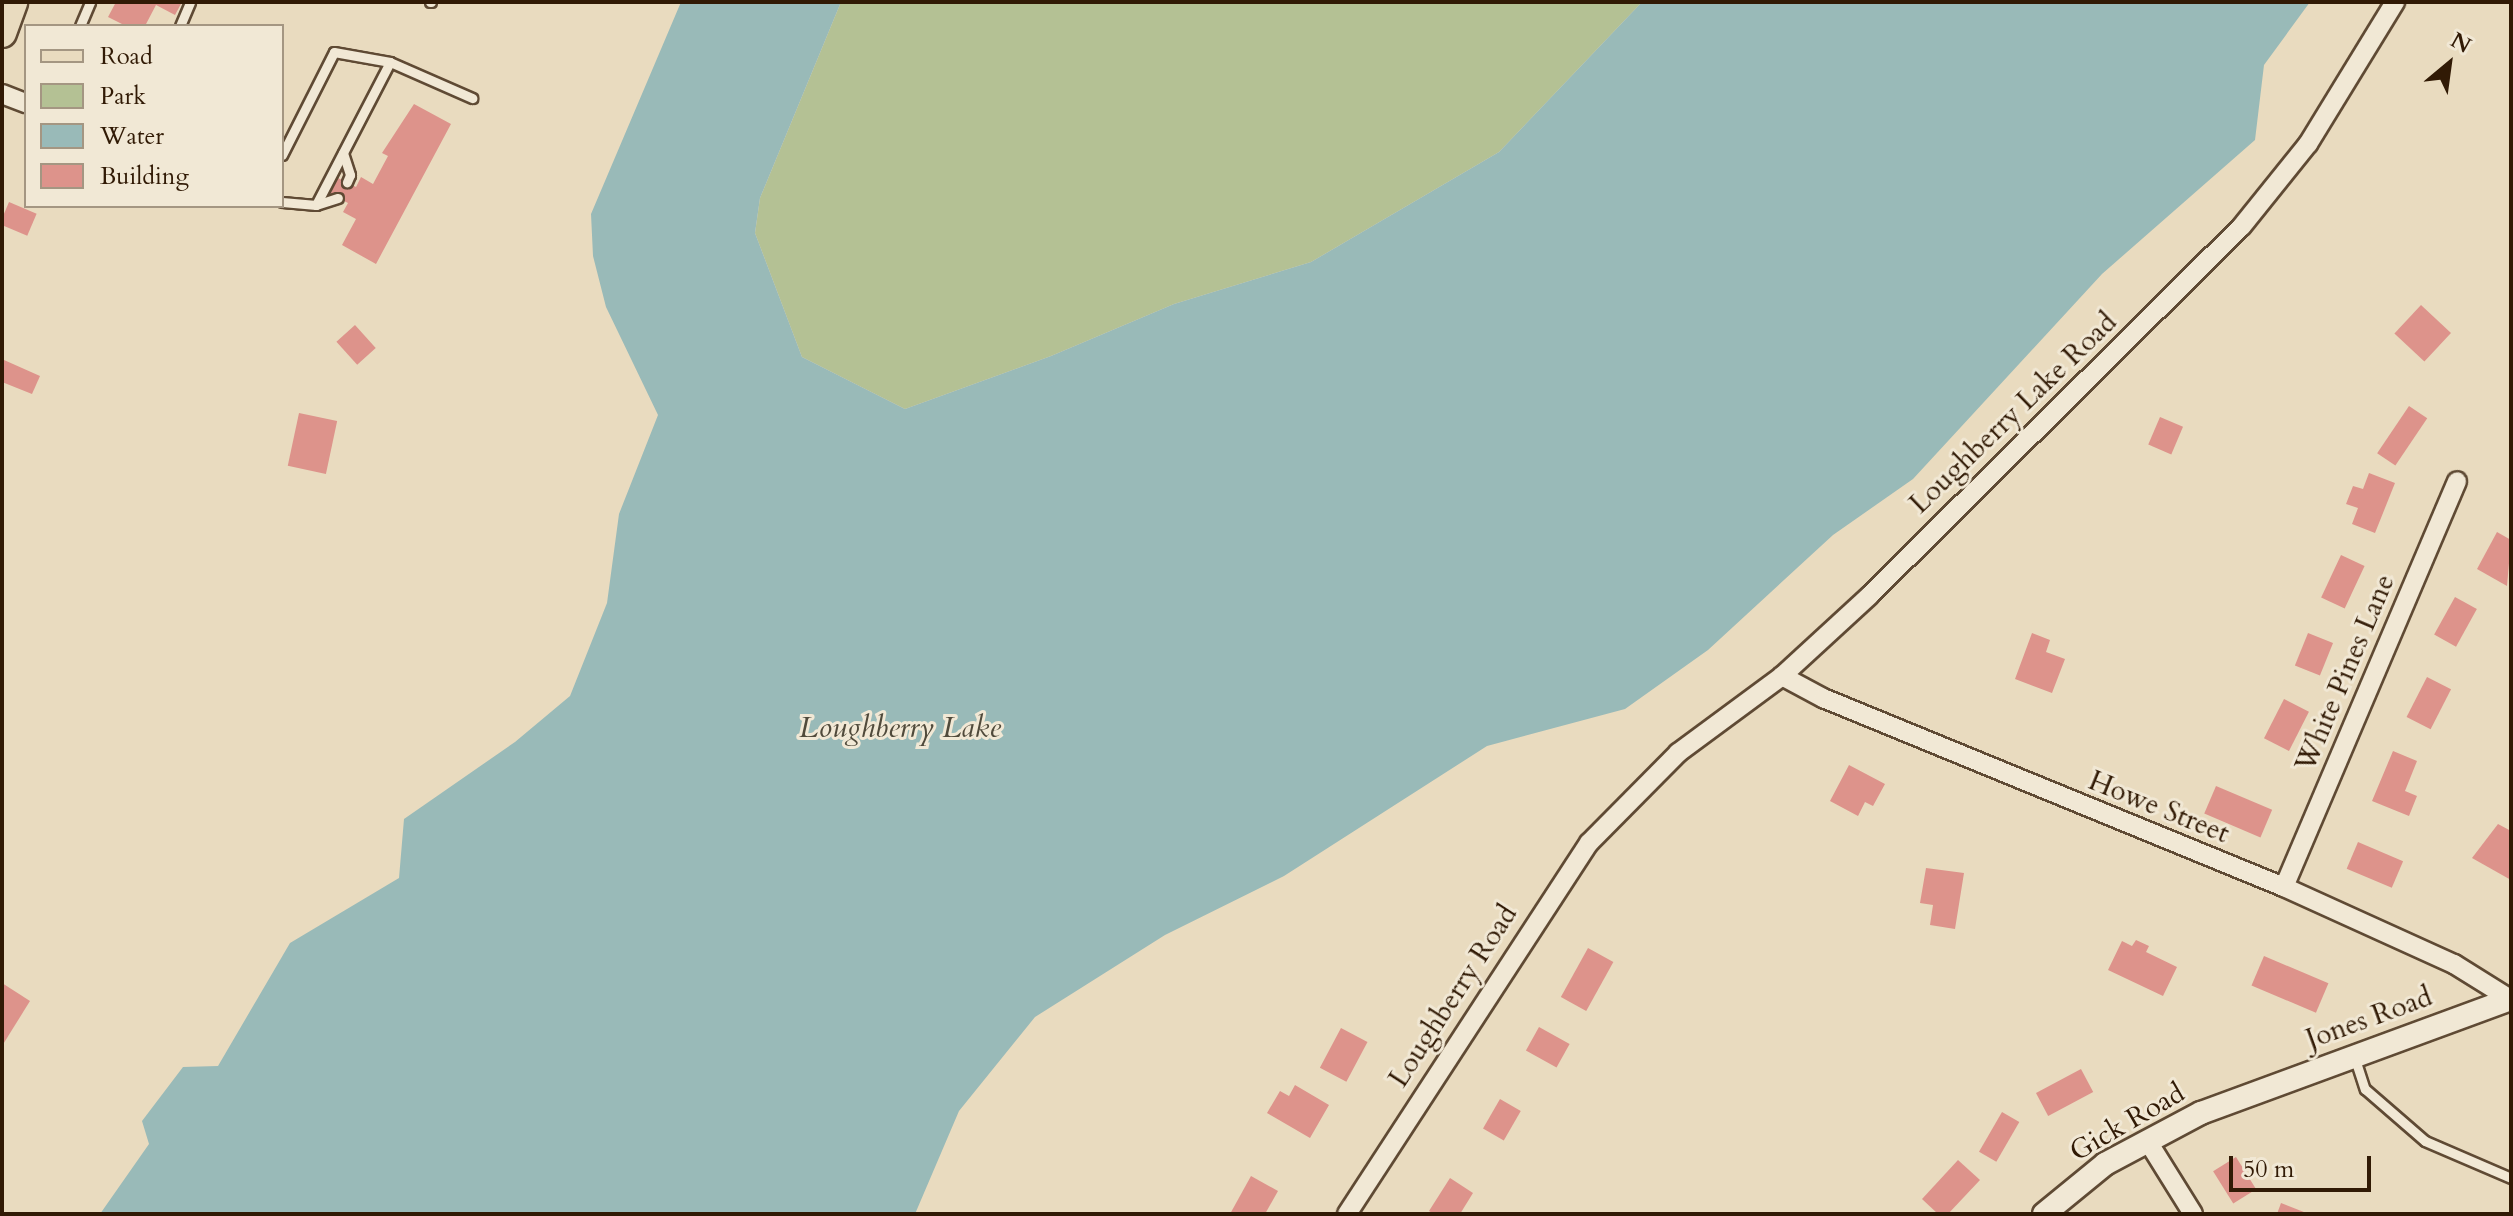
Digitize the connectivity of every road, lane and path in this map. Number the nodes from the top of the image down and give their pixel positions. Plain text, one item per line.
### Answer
1 (13, 2) edge
2 (90, 2) edge
3 (190, 2) edge
4 (2395, 2) edge
5 (81, 24) edge
6 (181, 24) edge
7 (2, 33) edge
8 (390, 62) junction
9 (2, 94) edge
10 (472, 98) dead end
11 (24, 102) edge
12 (284, 151) edge
13 (343, 153) junction
14 (347, 182) dead end
15 (338, 198) dead end
16 (284, 202) edge
17 (316, 205) junction
18 (2457, 481) dead end
19 (1782, 676) junction
20 (1615, 814) joint
21 (2284, 887) junction
22 (2511, 999) edge
23 (2354, 1056) junction
24 (2248, 1094) joint
25 (2147, 1140) junction
26 (2511, 1178) edge
27 (1347, 1214) edge
28 (2044, 1214) edge
29 (2193, 1214) edge

1 - 7 main road
2 - 5 lane
3 - 6 lane
4 - 19 street, Loughberry Lake Road
8 - 10 lane
8 - 12 lane
8 - 13 lane
9 - 11 street
13 - 14 lane
13 - 17 lane
15 - 17 lane
16 - 17 lane
18 - 21 street, White Pines Lane
19 - 20 street, Loughberry Lake Road
19 - 21 street, Howe Street
20 - 27 street, Loughberry Road
21 - 22 street, Howe Street
22 - 23 street, Jones Road
23 - 24 street, Jones Road
23 - 26 lane
24 - 25 street, Gick Road
25 - 28 street, Gick Road
25 - 29 street

